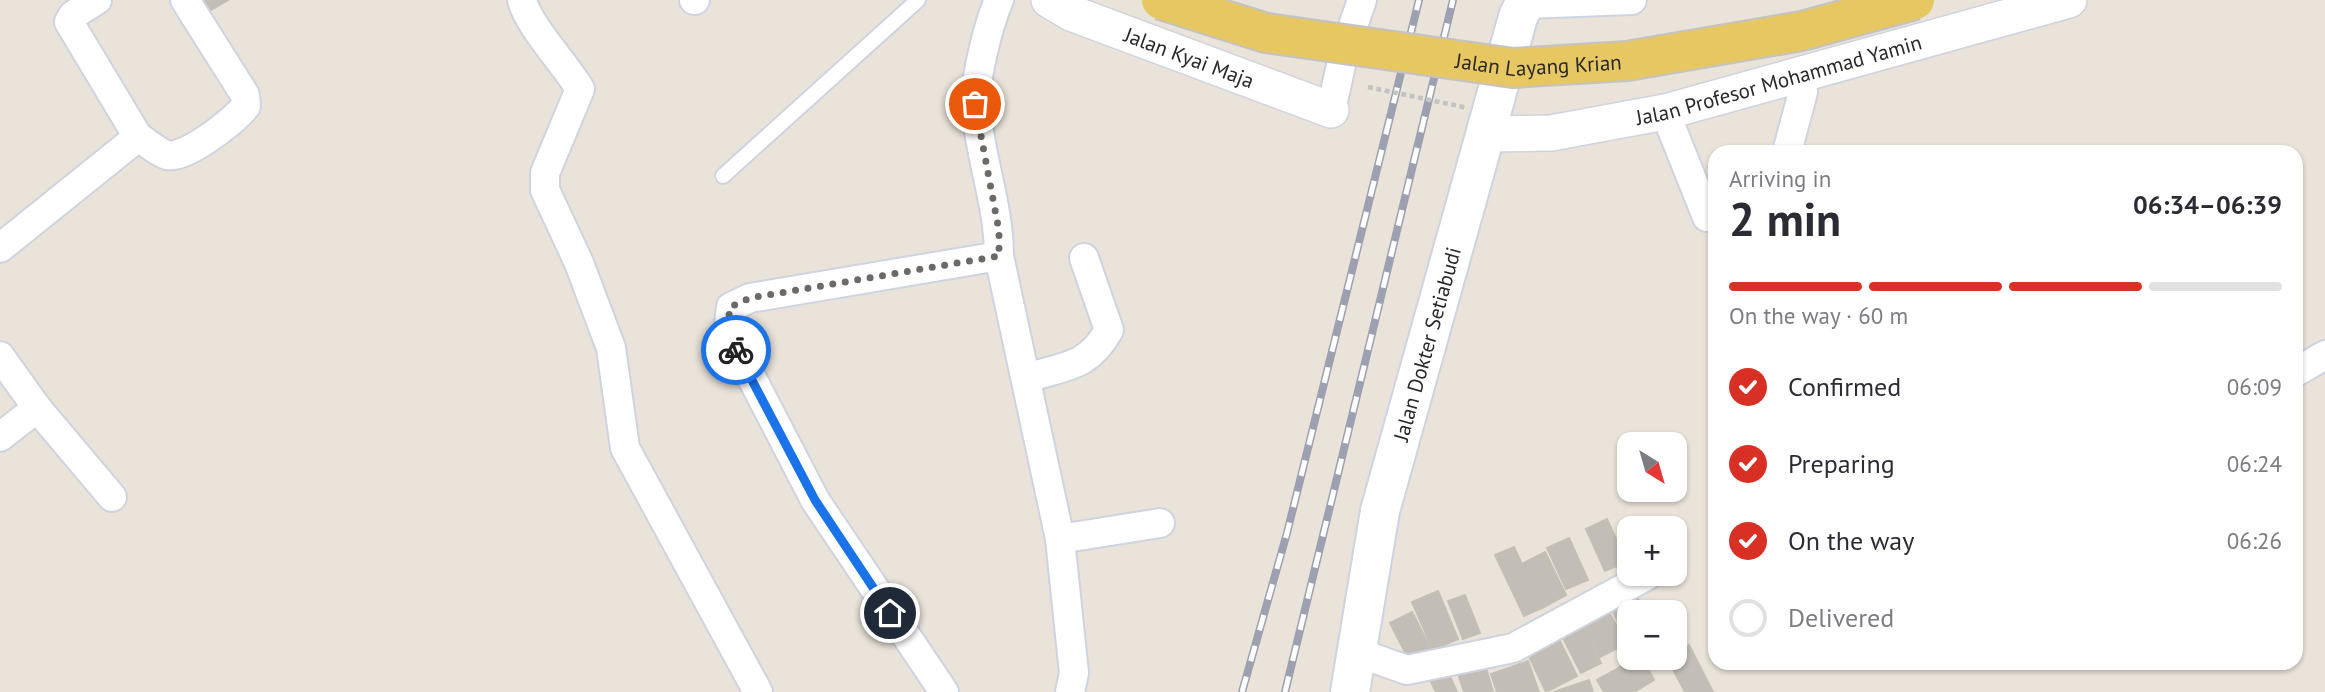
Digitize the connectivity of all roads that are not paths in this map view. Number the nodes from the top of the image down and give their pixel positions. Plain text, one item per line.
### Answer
1 (97, 0) edge
2 (185, 0) edge
3 (522, 0) edge
4 (918, 0) edge
5 (999, 0) edge
6 (1049, 0) edge
7 (1161, 0) edge
8 (1362, 0) edge
9 (1632, 0) edge
10 (1915, 0) edge
11 (2069, 0) edge
12 (1523, 7) edge
13 (1802, 77) junction
14 (1331, 110) joint
15 (1484, 112) junction
16 (1665, 112) junction
17 (138, 137) junction
18 (1789, 145) edge
19 (723, 176) dead end
20 (1707, 217) dead end
21 (0, 248) edge
22 (999, 256) junction
23 (1084, 258) dead end
24 (2325, 355) edge
25 (0, 356) edge
26 (2303, 368) edge
27 (1026, 378) junction
28 (37, 408) junction
29 (0, 437) edge
30 (112, 497) dead end
31 (1160, 523) dead end
32 (1060, 539) junction
33 (1628, 586) edge
34 (1356, 652) junction
35 (758, 692) edge
36 (944, 692) edge
37 (1070, 692) edge
38 (1350, 692) edge

1 - 17 street
2 - 17 street
3 - 35 street
4 - 19 lane
5 - 22 street
6 - 14 street, Jalan Kyai Maja
7 - 10 main road, Jalan Layang Krian, bridge
8 - 14 street
9 - 12 street
11 - 13 street, Jalan Profesor Mohammad Yamin
12 - 15 main road, Jalan Dokter Setiabudi
13 - 16 street, Jalan Profesor Mohammad Yamin
13 - 18 street
15 - 16 street, Jalan Profesor Mohammad Yamin
15 - 34 main road, Jalan Dokter Setiabudi
16 - 20 street
17 - 21 street
22 - 27 street
22 - 36 street
23 - 27 street
24 - 26 street
25 - 28 street
27 - 32 street
28 - 29 street
28 - 30 street
31 - 32 street
32 - 37 street
33 - 34 street
34 - 38 main road, Jalan Dokter Setiabudi

